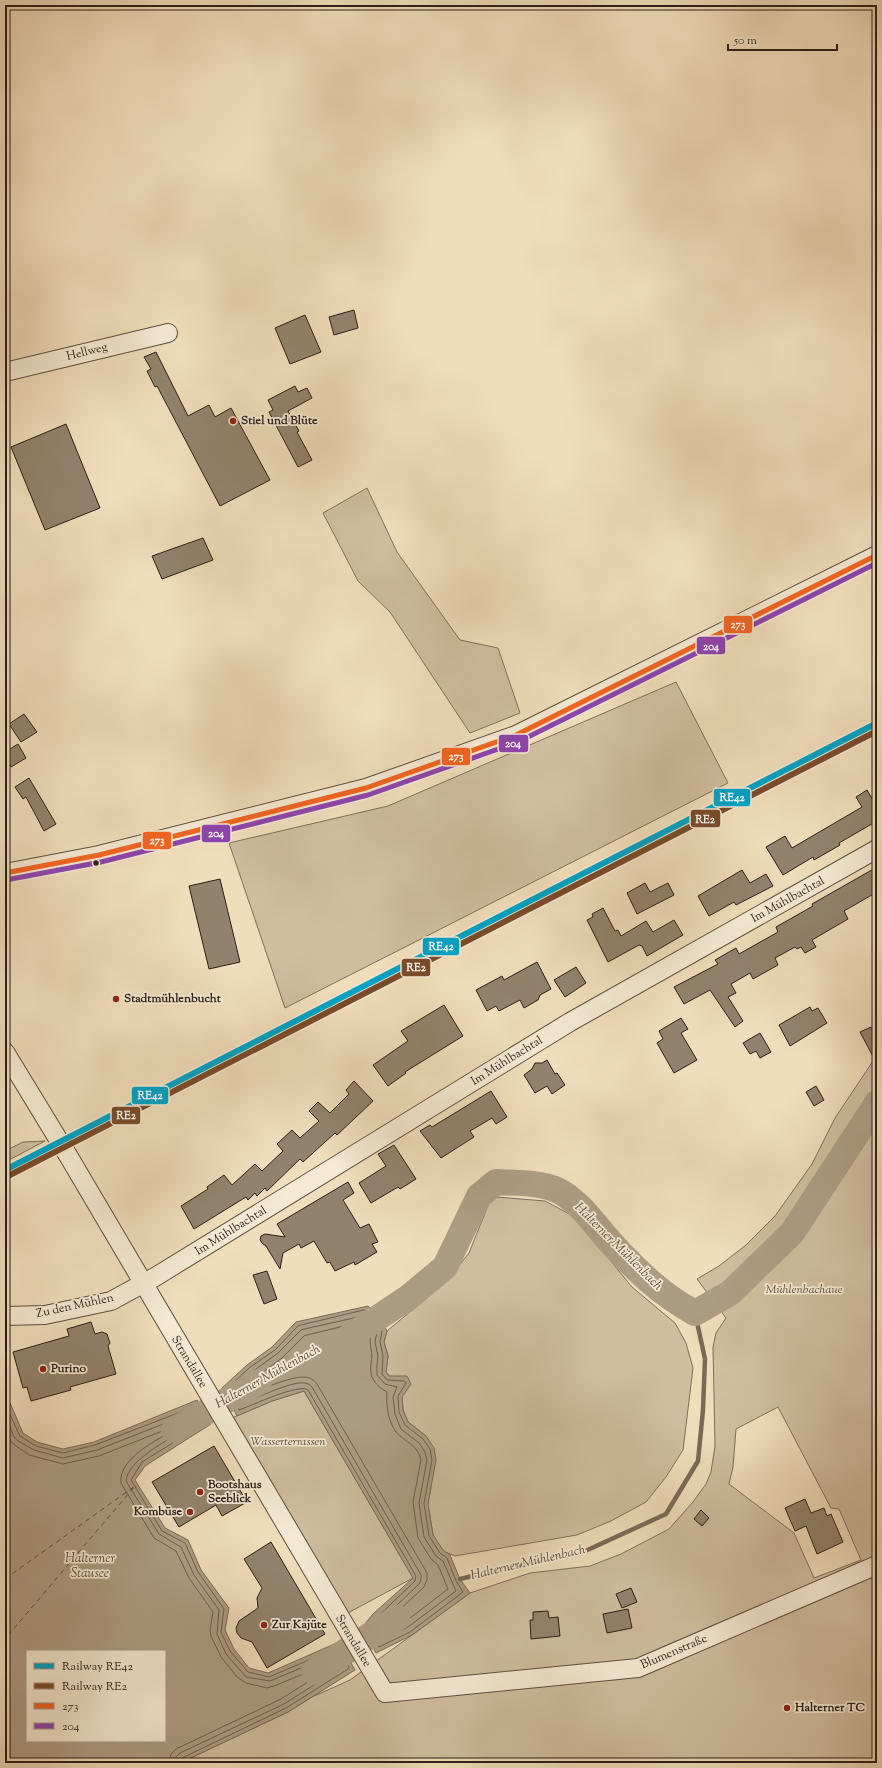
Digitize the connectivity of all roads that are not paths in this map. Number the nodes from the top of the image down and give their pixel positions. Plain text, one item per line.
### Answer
1 (168, 333) dead end
2 (5, 372) edge
3 (877, 555) edge
4 (877, 849) edge
5 (5, 873) edge
6 (5, 1052) edge
7 (143, 1284) junction
8 (5, 1316) edge
9 (877, 1565) edge
10 (385, 1693) joint

1 - 2 street, Hellweg
3 - 5 street
4 - 7 street, Im Mühlbachtal
6 - 7 street, Strandallee
7 - 8 street, Zu den Mühlen
7 - 10 street, Strandallee
9 - 10 street, Blumenstraße

